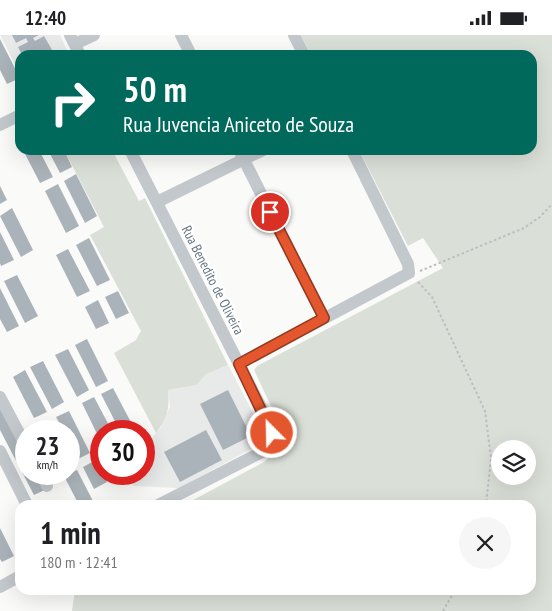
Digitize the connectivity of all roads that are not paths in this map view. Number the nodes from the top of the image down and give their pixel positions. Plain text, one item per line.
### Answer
1 (94, 35) edge
2 (181, 35) edge
3 (294, 35) edge
4 (75, 45) edge
5 (188, 50) edge
6 (302, 50) edge
7 (15, 118) edge
8 (0, 125) edge
9 (132, 155) edge
10 (241, 155) edge
11 (354, 155) edge
12 (156, 202) junction
13 (324, 318) junction
14 (239, 364) junction
15 (0, 397) edge
16 (15, 425) edge
17 (0, 451) edge
18 (24, 500) edge
19 (168, 500) edge
20 (15, 579) edge
21 (0, 587) edge

1 - 4 street
2 - 5 street
3 - 6 street
7 - 8 street
9 - 12 street, Rua Benedito de Oliveira
10 - 12 street
10 - 13 street
11 - 13 street
12 - 14 street, Rua Benedito de Oliveira
13 - 14 street
14 - 19 street, Rua Benedito de Oliveira
15 - 16 street
17 - 18 street
20 - 21 street

